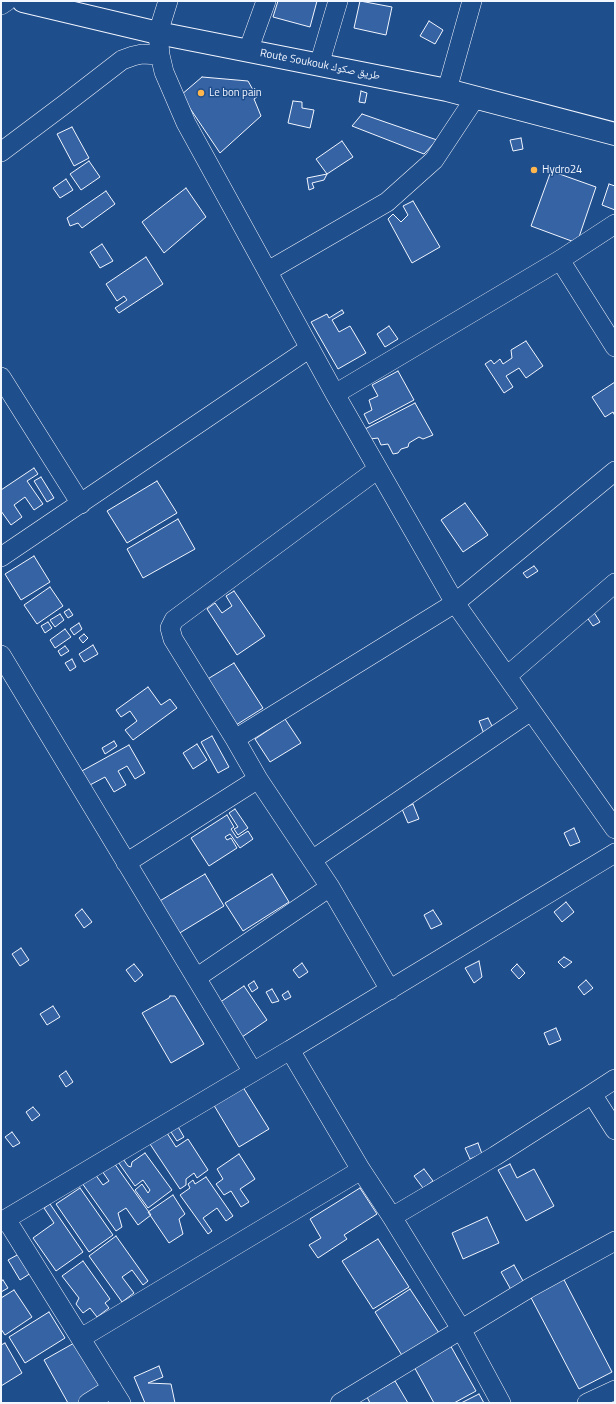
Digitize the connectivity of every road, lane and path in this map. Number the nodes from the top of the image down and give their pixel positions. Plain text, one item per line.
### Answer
1 (8, 1) edge
2 (23, 1) edge
3 (168, 1) edge
4 (266, 1) edge
5 (338, 1) edge
6 (472, 1) edge
7 (51, 4) edge
8 (1, 5) edge
9 (158, 33) junction
10 (248, 51) junction
11 (160, 55) junction
12 (319, 65) junction
13 (447, 90) junction
14 (475, 98) junction
15 (615, 134) edge
16 (1, 152) edge
17 (615, 224) edge
18 (560, 260) junction
19 (268, 272) junction
20 (615, 347) edge
21 (310, 348) junction
22 (1, 377) edge
23 (335, 394) junction
24 (378, 469) junction
25 (615, 471) edge
26 (80, 504) junction
27 (1, 557) edge
28 (615, 583) edge
29 (455, 603) junction
30 (1, 655) edge
31 (507, 676) junction
32 (531, 711) junction
33 (235, 739) junction
34 (258, 779) junction
35 (615, 829) edge
36 (615, 853) edge
37 (312, 860) junction
38 (126, 863) junction
39 (330, 887) junction
40 (196, 978) junction
41 (390, 990) junction
42 (290, 1050) junction
43 (253, 1072) junction
44 (615, 1079) edge
45 (592, 1094) junction
46 (615, 1130) edge
47 (361, 1170) junction
48 (392, 1217) junction
49 (3, 1220) edge
50 (615, 1241) edge
51 (461, 1329) junction
52 (81, 1338) junction
53 (615, 1390) edge
54 (116, 1395) edge
55 (88, 1403) edge
56 (340, 1403) edge
57 (501, 1403) edge
58 (587, 1403) edge

1 - 8 street
2 - 7 street, Route Soukouk طريق صكوك
3 - 9 street
4 - 10 street
5 - 12 street
6 - 13 street
7 - 9 street, Route Soukouk طريق صكوك
9 - 10 street, Route Soukouk طريق صكوك
9 - 11 street
10 - 12 street, Route Soukouk طريق صكوك
11 - 16 street
11 - 19 street
12 - 13 street, Route Soukouk طريق صكوك
13 - 14 street, Route Soukouk طريق صكوك
14 - 15 street, Route Soukouk طريق صكوك
14 - 19 street
17 - 18 street
18 - 20 street
18 - 23 street
19 - 21 street
21 - 23 street
21 - 26 street
22 - 26 street
23 - 24 street
24 - 29 street
24 - 33 street
25 - 29 street
26 - 27 street
28 - 31 street
29 - 31 street
29 - 33 street
30 - 38 street
31 - 32 street
32 - 35 street
32 - 37 street
33 - 34 street
34 - 37 street
34 - 38 street
36 - 41 street
37 - 39 street
38 - 40 street
39 - 40 street
39 - 41 street
40 - 43 street
41 - 42 street
42 - 43 street
42 - 47 street
43 - 49 street
44 - 45 street
45 - 46 street
45 - 48 street
47 - 48 street
47 - 52 street
48 - 51 street
49 - 52 street
50 - 51 street
51 - 56 street
51 - 57 street
52 - 54 street
53 - 58 street
54 - 55 street

